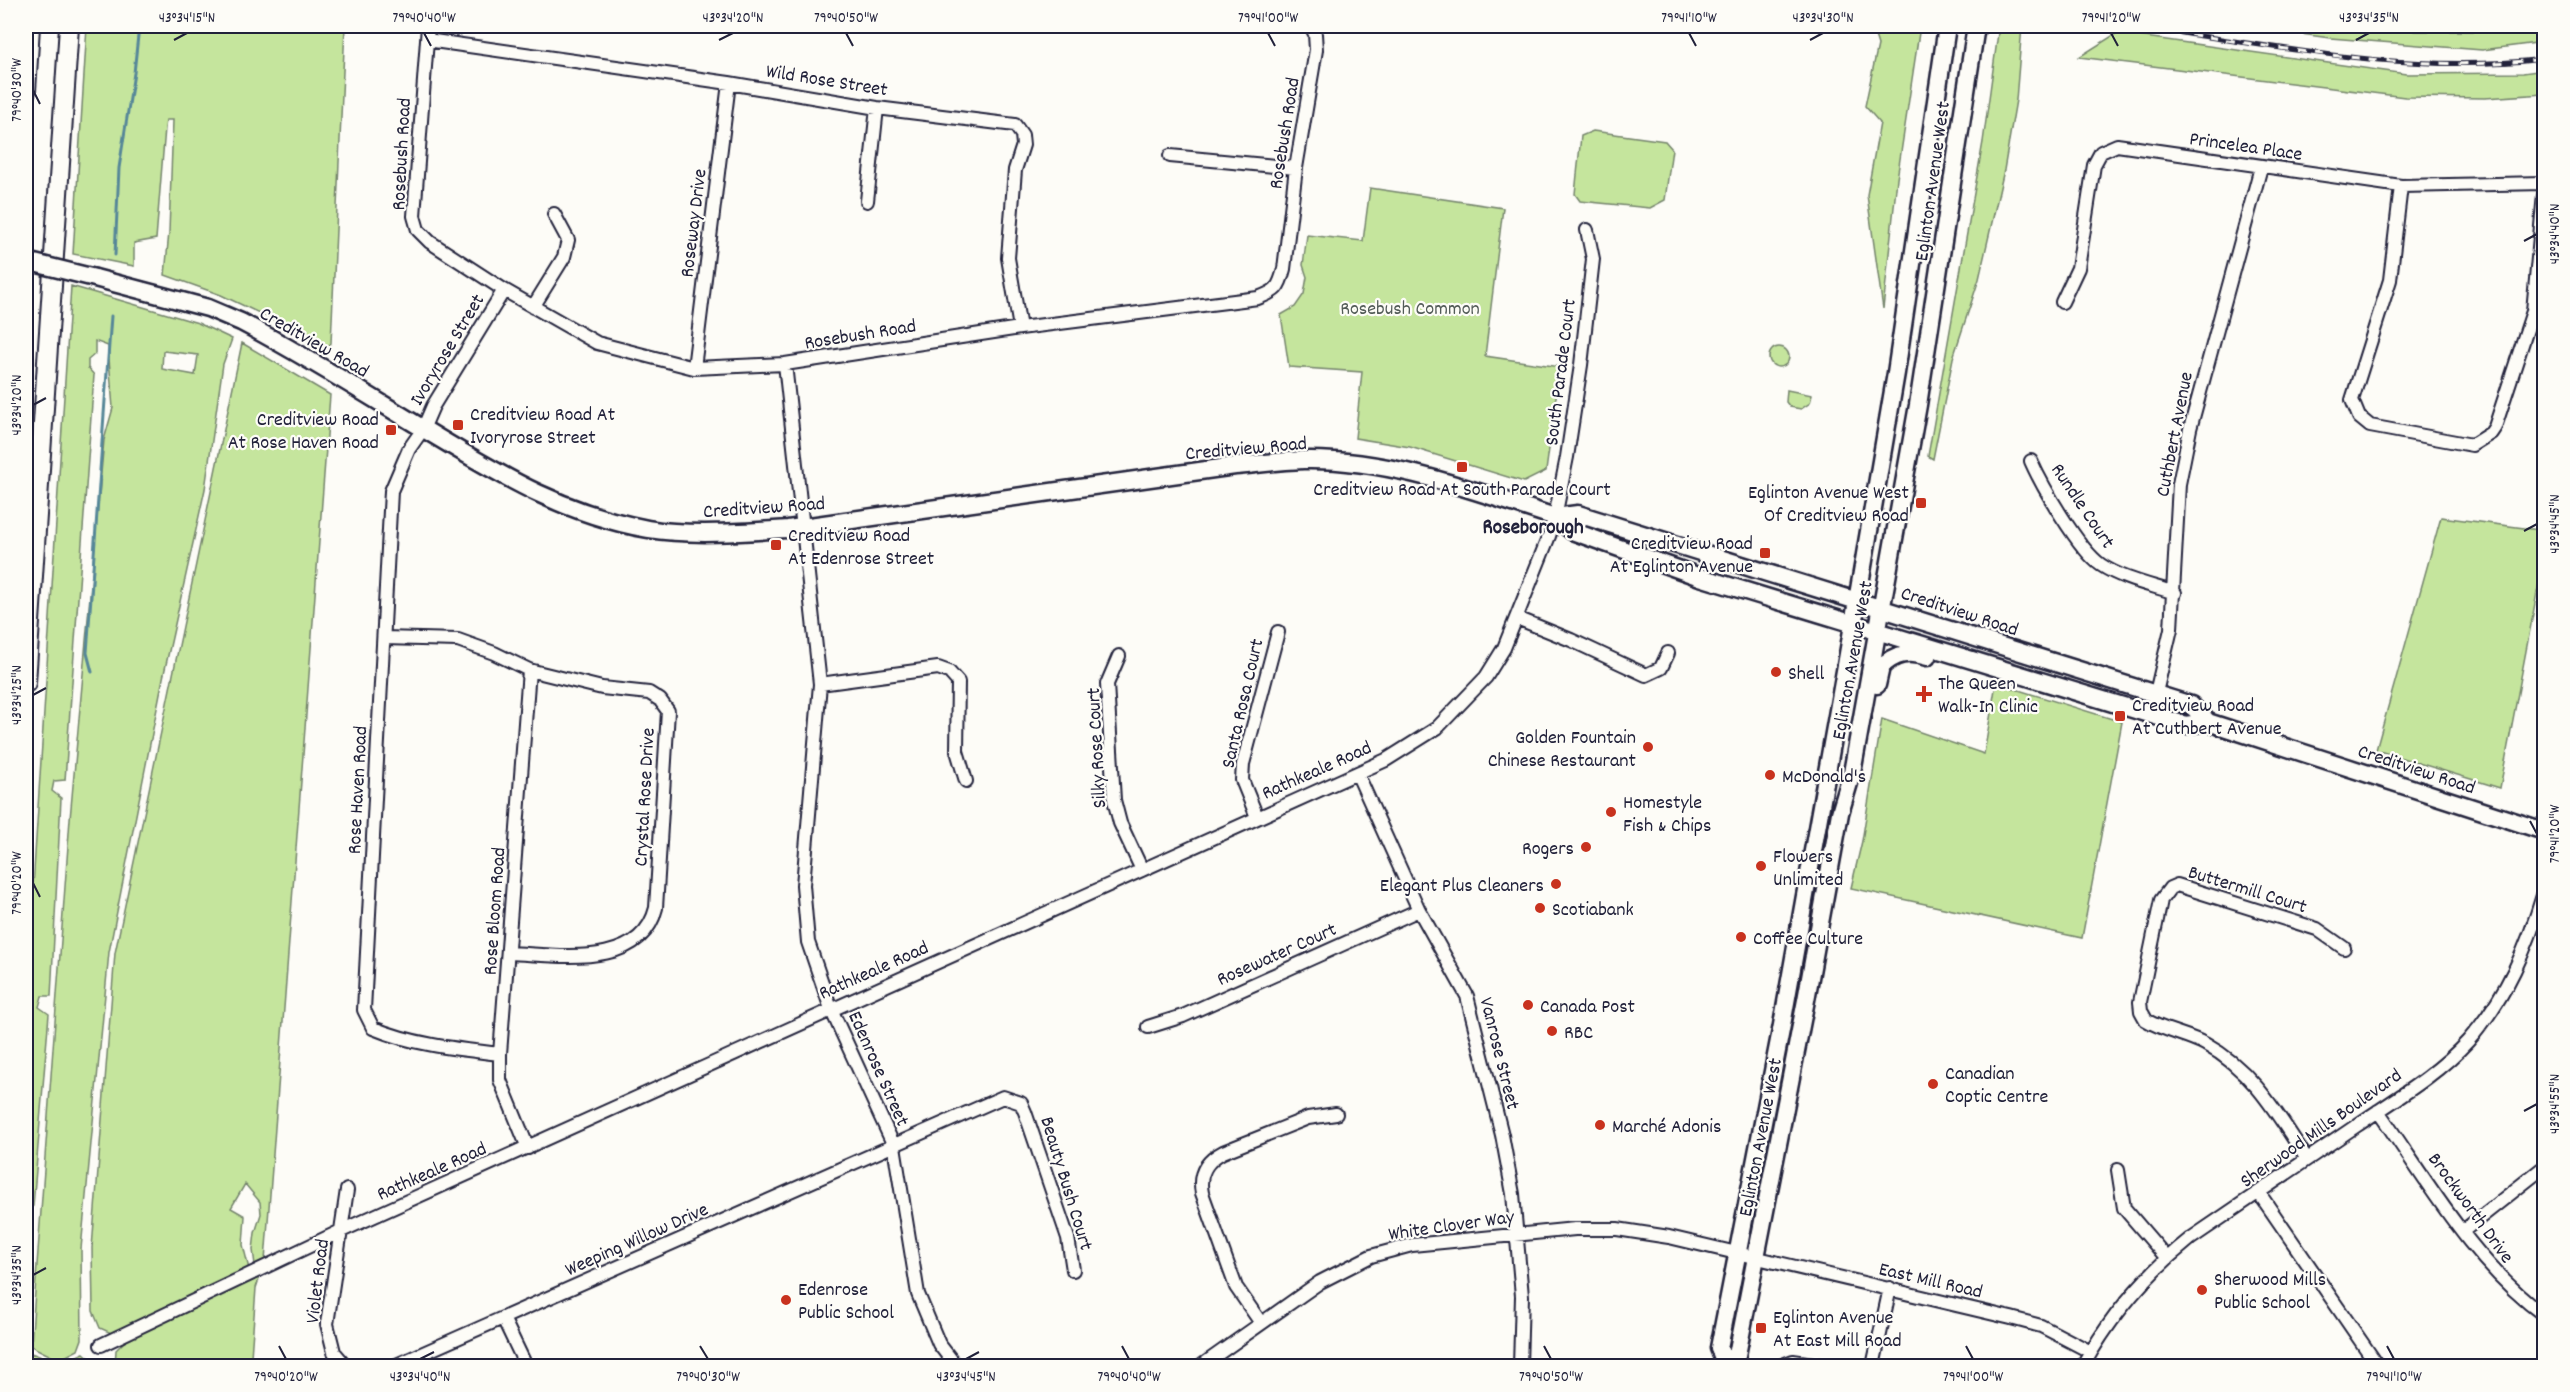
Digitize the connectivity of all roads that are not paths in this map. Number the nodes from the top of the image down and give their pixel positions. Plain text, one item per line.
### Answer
1 (30, 26) edge
2 (69, 26) edge
3 (428, 26) edge
4 (1311, 26) edge
5 (1947, 26) edge
6 (1976, 26) edge
7 (427, 40) junction
8 (729, 83) junction
9 (26, 91) edge
10 (877, 108) junction
11 (1170, 156) dead end
12 (2261, 167) junction
13 (1296, 168) junction
14 (2544, 183) edge
15 (2402, 186) junction
16 (2544, 195) edge
17 (867, 201) dead end
18 (554, 214) dead end
19 (1587, 230) dead end
20 (26, 261) edge
21 (504, 290) junction
22 (2062, 302) dead end
23 (533, 307) junction
24 (1020, 328) junction
25 (785, 364) junction
26 (693, 368) junction
27 (423, 429) junction
28 (2031, 461) dead end
29 (1556, 517) junction
30 (803, 527) junction
31 (2175, 593) junction
32 (1857, 600) junction
33 (1882, 608) junction
34 (1517, 618) junction
35 (1853, 624) junction
36 (1278, 632) dead end
37 (1878, 632) junction
38 (384, 638) junction
39 (1668, 653) dead end
40 (1119, 656) dead end
41 (1986, 666) junction
42 (529, 670) junction
43 (26, 683) edge
44 (820, 684) junction
45 (2156, 696) junction
46 (2151, 714) junction
47 (1861, 722) junction
48 (2208, 722) junction
49 (1357, 773) junction
50 (966, 781) dead end
51 (1257, 817) junction
52 (2544, 831) edge
53 (1142, 870) junction
54 (2544, 892) edge
55 (1419, 910) junction
56 (2344, 948) dead end
57 (510, 953) junction
58 (831, 1009) junction
59 (1148, 1027) dead end
60 (500, 1054) junction
61 (2378, 1111) junction
62 (1336, 1113) dead end
63 (894, 1146) junction
64 (528, 1148) junction
65 (2307, 1160) junction
66 (2544, 1167) edge
67 (2118, 1170) dead end
68 (347, 1190) dead end
69 (2259, 1194) junction
70 (341, 1231) junction
71 (2463, 1231) junction
72 (1518, 1234) junction
73 (1738, 1253) junction
74 (2166, 1257) junction
75 (1756, 1258) junction
76 (1073, 1270) dead end
77 (1890, 1288) junction
78 (2544, 1315) edge
79 (503, 1318) junction
80 (1261, 1323) junction
81 (101, 1345) dead end
82 (2091, 1352) junction
83 (1724, 1364) edge
84 (346, 1366) edge
85 (394, 1366) edge
86 (526, 1366) edge
87 (956, 1366) edge
88 (1201, 1366) edge
89 (1520, 1366) edge
90 (1780, 1366) edge
91 (1827, 1366) edge
92 (1873, 1366) edge
93 (2083, 1366) edge
94 (2378, 1366) edge

1 - 9 highway
2 - 43 highway
3 - 7 street, Rosebush Road
4 - 13 street, Rosebush Road
5 - 32 main road, Eglinton Avenue West
6 - 33 main road, Eglinton Avenue West
7 - 8 street, Wild Rose Street
7 - 21 street, Rosebush Road
8 - 10 street, Wild Rose Street
8 - 26 street, Roseway Drive
10 - 17 street
10 - 24 street, Wild Rose Street
11 - 13 street
12 - 15 street, Princelea Place
12 - 22 street, Princelea Place
12 - 31 street, Cuthbert Avenue
13 - 24 street, Rosebush Road
14 - 15 street, Princelea Place
15 - 16 street
18 - 23 street
19 - 29 street, South Parade Court
20 - 27 main road, Creditview Road, bridge
21 - 23 street, Rosebush Road
21 - 27 street, Ivoryrose Street
23 - 26 street, Rosebush Road
24 - 25 street, Rosebush Road
25 - 26 street, Rosebush Road
25 - 30 street, Edenrose Street
27 - 30 main road, Creditview Road
27 - 38 street, Rose Haven Road
28 - 31 street, Rundle Court
29 - 30 main road, Creditview Road
29 - 32 main road, Creditview Road
29 - 34 street, Rathkeale Road
29 - 35 main road, Creditview Road
30 - 44 street, Edenrose Street
31 - 45 street, Cuthbert Avenue
32 - 33 main road, Creditview Road
32 - 35 main road, Eglinton Avenue West
33 - 37 main road, Eglinton Avenue West
33 - 45 main road, Creditview Road
34 - 39 street
34 - 49 street, Rathkeale Road
35 - 37 main road, Creditview Road
35 - 73 main road, Eglinton Avenue West
36 - 51 street, Santa Rosa Court
37 - 41 main road, Creditview Road
37 - 47 main road, Eglinton Avenue West
38 - 42 street, Crystal Rose Drive
38 - 60 street, Rose Haven Road
40 - 53 street, Silky Rose Court
41 - 46 main road, Creditview Road
41 - 47 main road
42 - 57 street, Rose Bloom Road
42 - 57 street, Crystal Rose Drive
44 - 50 street
44 - 58 street, Edenrose Street
45 - 46 street, Cuthbert Avenue
45 - 48 main road, Creditview Road
46 - 48 main road, Creditview Road
47 - 75 main road, Eglinton Avenue West
48 - 52 main road, Creditview Road
49 - 51 street, Rathkeale Road
49 - 55 street, Vanrose Street
51 - 53 street, Rathkeale Road
53 - 58 street, Rathkeale Road
54 - 61 street, Sherwood Mills Boulevard
55 - 59 street, Rosewater Court
55 - 72 street, Vanrose Street
56 - 65 street, Buttermill Court
57 - 60 street, Rose Bloom Road
58 - 63 street, Edenrose Street
58 - 64 street, Rathkeale Road
60 - 64 street, Rose Bloom Road
61 - 65 street, Sherwood Mills Boulevard
61 - 71 street, Brockworth Drive
62 - 80 street
63 - 76 street, Beauty Bush Court
63 - 79 street, Weeping Willow Drive
63 - 87 street, Edenrose Street
64 - 70 street, Rathkeale Road
65 - 69 street, Sherwood Mills Boulevard
66 - 71 street
67 - 74 street
68 - 70 street, Violet Road
69 - 74 street, Sherwood Mills Boulevard
69 - 94 street
70 - 81 street, Rathkeale Road
70 - 84 street, Violet Road
71 - 78 street, Brockworth Drive
72 - 73 street, White Clover Way
72 - 80 street, White Clover Way
72 - 89 street, Vanrose Street
73 - 75 street, White Clover Way
73 - 83 main road, Eglinton Avenue West
74 - 82 street, Sherwood Mills Boulevard
75 - 77 street, East Mill Road
75 - 83 main road, Eglinton Avenue West
77 - 82 street, East Mill Road
77 - 92 street
79 - 85 street, Weeping Willow Drive
79 - 86 street
80 - 88 street, White Clover Way
82 - 93 street, Sherwood Mills Boulevard
90 - 91 street

